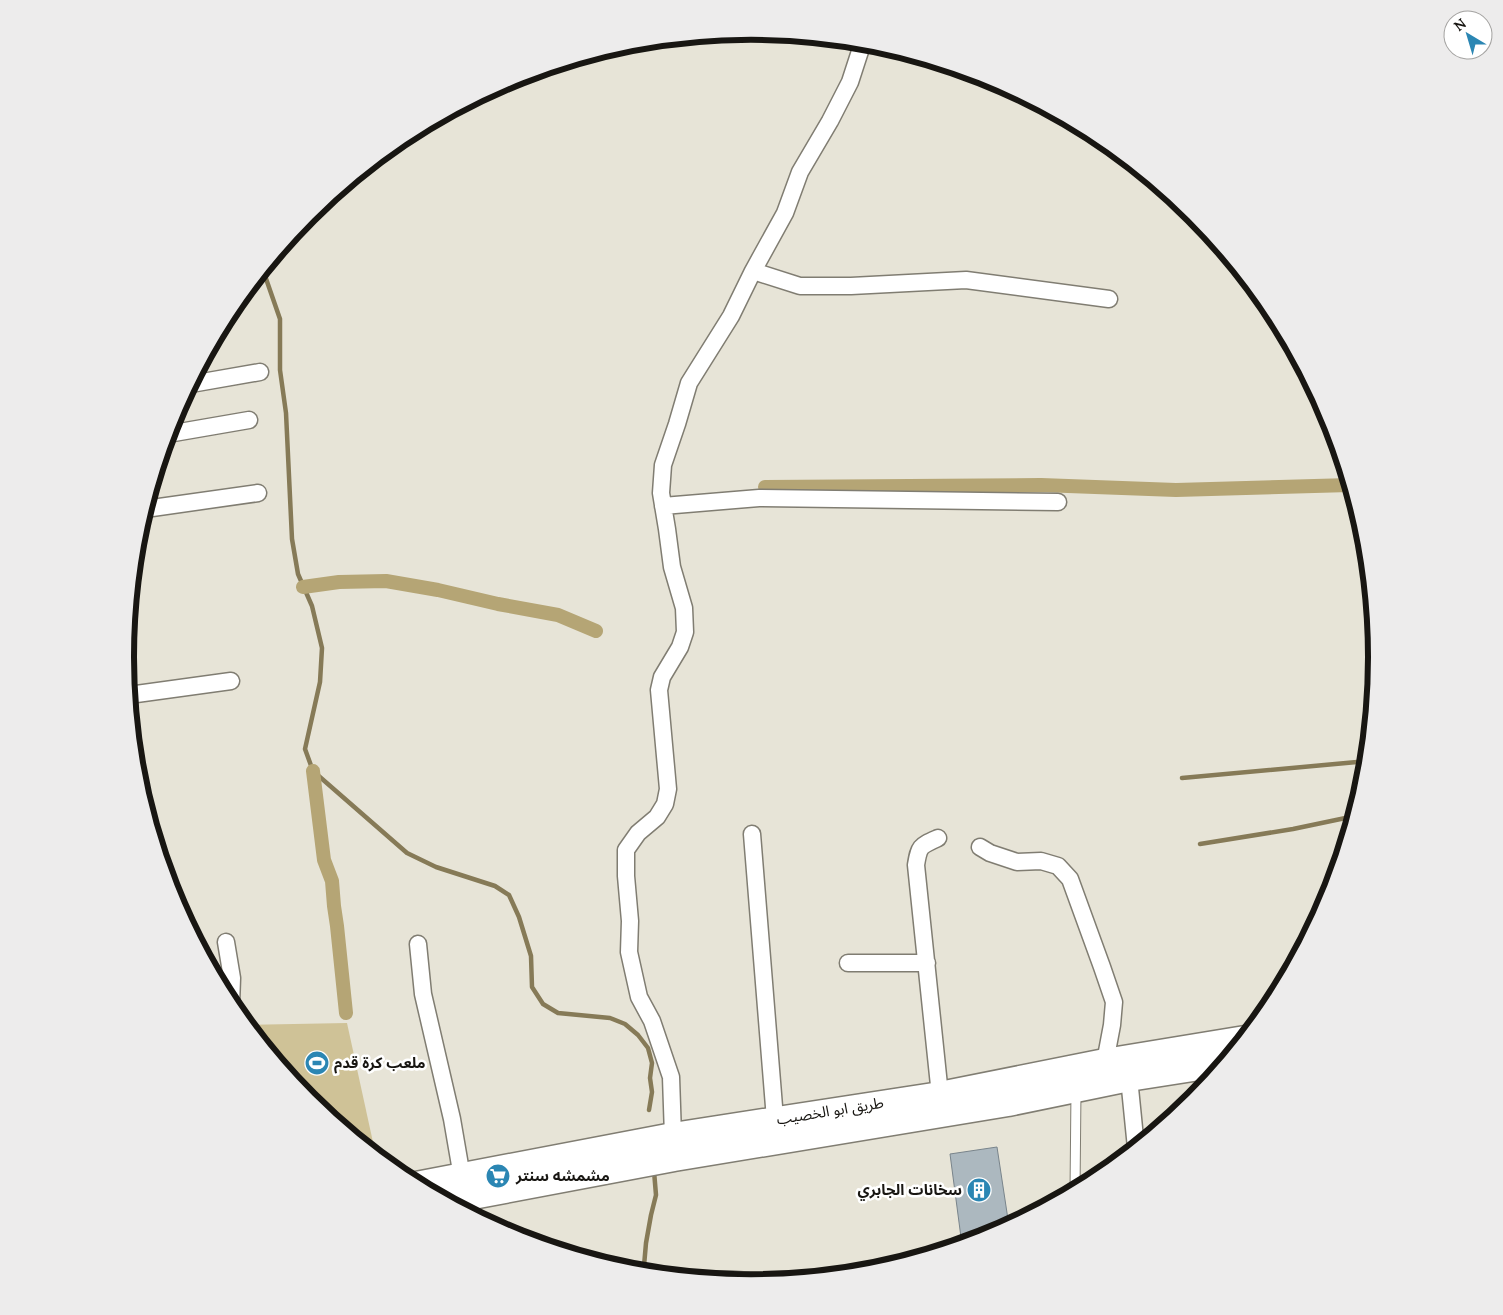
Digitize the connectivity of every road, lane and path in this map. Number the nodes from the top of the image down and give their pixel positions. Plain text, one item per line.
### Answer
1 (860, 50) edge
2 (753, 271) junction
3 (1109, 299) dead end
4 (260, 372) dead end
5 (199, 383) edge
6 (249, 420) dead end
7 (177, 432) edge
8 (258, 493) dead end
9 (1058, 502) dead end
10 (663, 506) junction
11 (153, 508) edge
12 (231, 681) dead end
13 (135, 694) edge
14 (752, 834) dead end
15 (938, 838) dead end
16 (980, 847) dead end
17 (226, 942) dead end
18 (418, 944) dead end
19 (848, 962) dead end
20 (927, 963) junction
21 (232, 990) edge
22 (1235, 1041) edge
23 (1105, 1062) junction
24 (1217, 1064) edge
25 (1129, 1078) junction
26 (1076, 1089) junction
27 (940, 1095) junction
28 (775, 1119) junction
29 (673, 1136) junction
30 (1135, 1141) edge
31 (462, 1177) junction
32 (428, 1183) edge
33 (1075, 1183) edge
34 (456, 1199) edge

1 - 2 street
2 - 3 street
2 - 10 street
4 - 5 street
6 - 7 street
8 - 11 street
9 - 10 street
10 - 29 street
12 - 13 street
14 - 28 street
15 - 20 street
16 - 23 street
17 - 21 street
18 - 31 street
19 - 20 street
20 - 27 street
22 - 23 main road, طريق ابو الخصيب
23 - 27 main road, طريق ابو الخصيب
24 - 25 main road, طريق ابو الخصيب
25 - 26 main road, طريق ابو الخصيب
25 - 30 street
26 - 33 lane
26 - 34 main road, طريق ابو الخصيب
27 - 28 main road, طريق ابو الخصيب
28 - 29 main road, طريق ابو الخصيب
29 - 31 main road, طريق ابو الخصيب
31 - 32 main road, طريق ابو الخصيب

